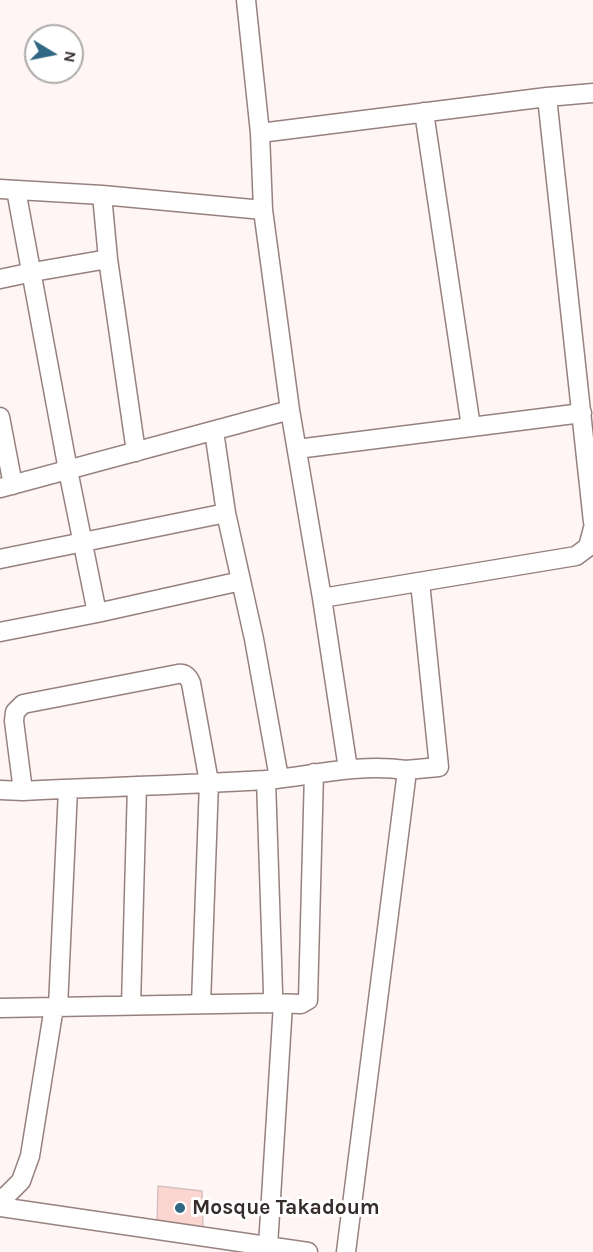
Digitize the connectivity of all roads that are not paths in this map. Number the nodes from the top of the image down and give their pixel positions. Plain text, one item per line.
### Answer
1 (246, 0) edge
2 (593, 93) edge
3 (547, 97) junction
4 (424, 112) junction
5 (260, 133) junction
6 (8, 189) edge
7 (102, 195) junction
8 (263, 210) junction
9 (108, 259) junction
10 (33, 272) junction
11 (0, 279) edge
12 (290, 410) junction
13 (582, 413) junction
14 (0, 417) edge
15 (471, 427) junction
16 (214, 431) junction
17 (297, 449) junction
18 (136, 452) junction
19 (68, 470) junction
20 (7, 486) edge
21 (226, 513) junction
22 (593, 522) edge
23 (593, 528) edge
24 (82, 542) junction
25 (0, 559) edge
26 (241, 581) junction
27 (420, 582) junction
28 (322, 598) junction
29 (97, 612) junction
30 (0, 632) edge
31 (348, 769) junction
32 (406, 770) junction
33 (314, 773) junction
34 (272, 779) junction
35 (209, 782) junction
36 (137, 786) junction
37 (68, 789) junction
38 (0, 790) edge
39 (23, 791) junction
40 (201, 1004) junction
41 (278, 1004) junction
42 (131, 1005) junction
43 (58, 1006) junction
44 (0, 1008) edge
45 (0, 1200) edge
46 (0, 1207) edge
47 (268, 1246) junction
48 (308, 1252) edge
49 (346, 1252) edge

1 - 5 street
2 - 3 street
3 - 4 street
3 - 13 street
4 - 5 street
4 - 15 street
5 - 8 street
6 - 7 street
6 - 10 street
7 - 8 street
7 - 9 street
8 - 12 street
9 - 10 street
9 - 18 street
10 - 11 street
10 - 19 street
12 - 16 street
12 - 17 street
13 - 15 street
13 - 22 street
14 - 20 street
15 - 17 street
16 - 18 street
16 - 21 street
17 - 28 street
18 - 19 street
19 - 20 street
19 - 24 street
21 - 24 street
21 - 26 street
23 - 27 street
24 - 25 street
24 - 29 street
26 - 29 street
26 - 34 street
27 - 28 street
27 - 32 street
28 - 31 street
29 - 30 street
31 - 32 street
31 - 33 street
32 - 49 street
33 - 34 street
33 - 41 street
34 - 35 street
34 - 41 street
35 - 36 street
35 - 39 street
35 - 40 street
36 - 37 street
36 - 42 street
37 - 39 street
37 - 43 street
38 - 39 street
40 - 41 street
40 - 42 street
41 - 47 street
42 - 43 street
43 - 44 street
43 - 45 street
46 - 47 street
47 - 48 street

